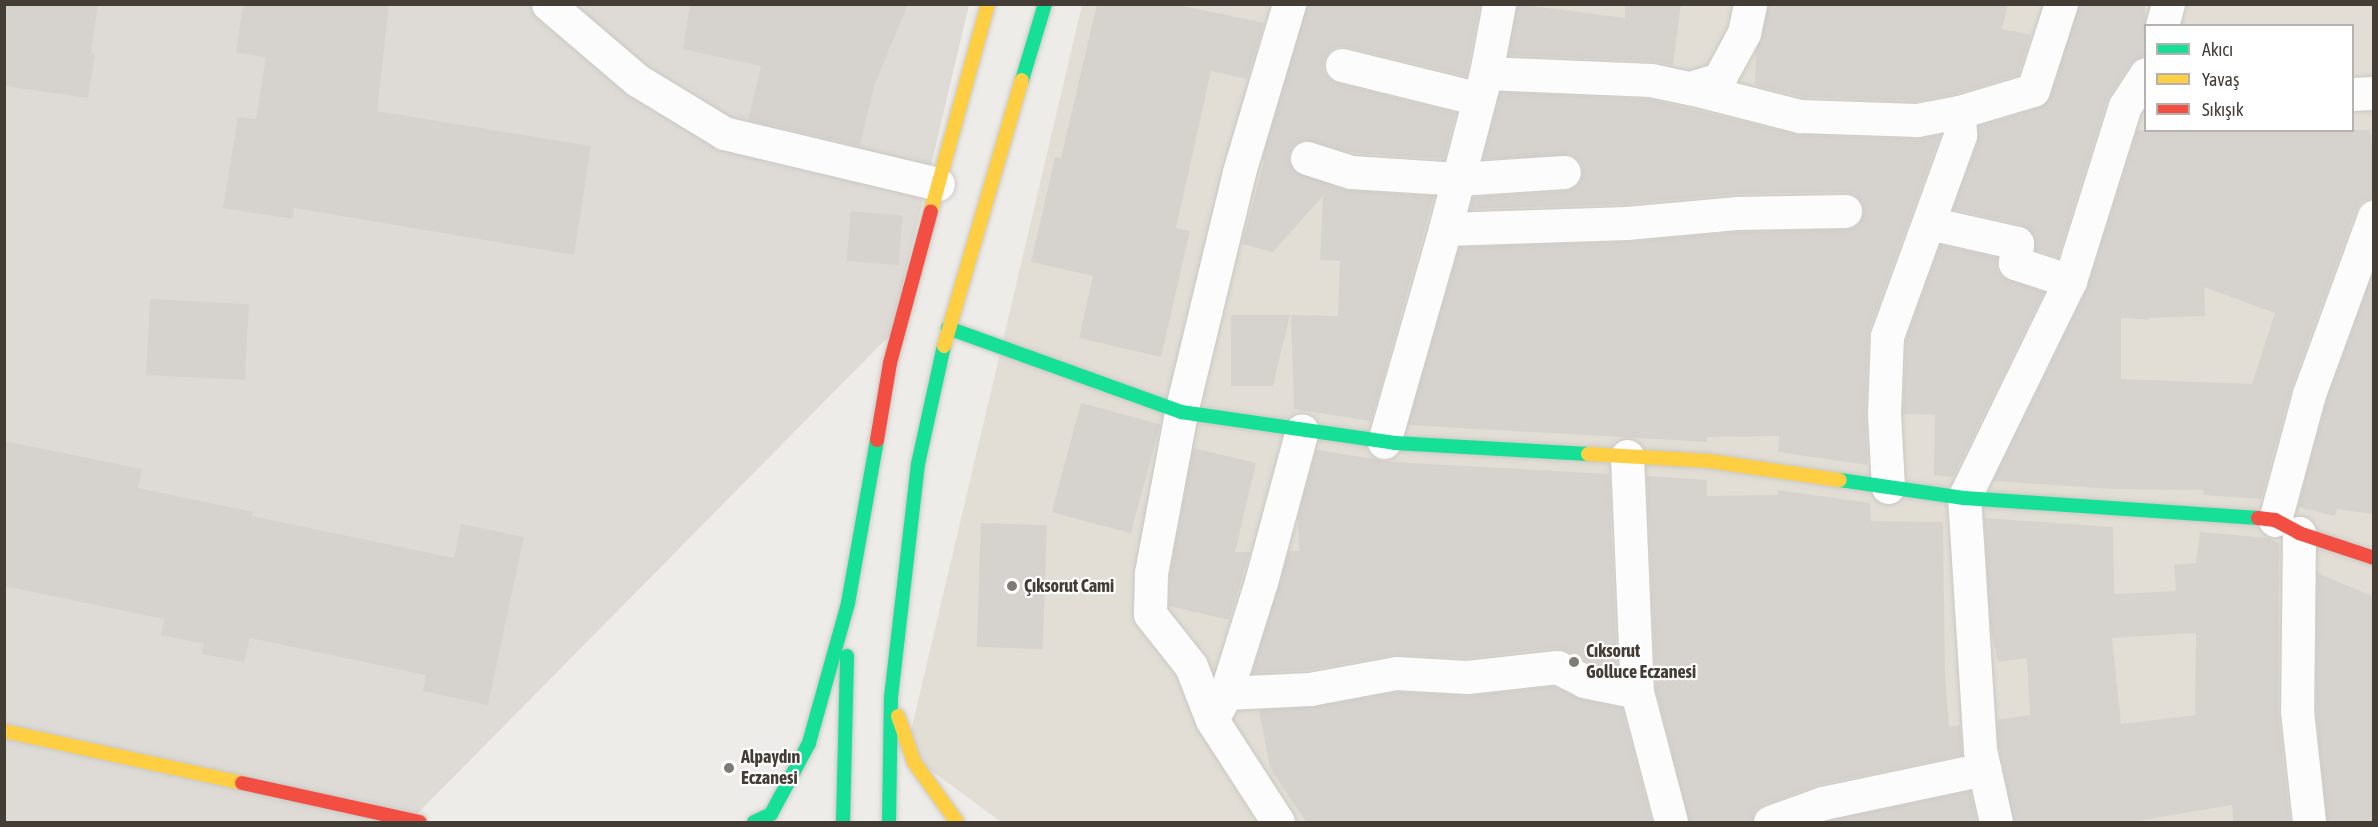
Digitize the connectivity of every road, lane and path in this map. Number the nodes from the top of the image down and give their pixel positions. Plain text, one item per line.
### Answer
1 (548, 4) edge
2 (988, 4) edge
3 (1045, 4) edge
4 (1289, 4) edge
5 (1499, 4) edge
6 (1750, 4) edge
7 (2061, 4) edge
8 (2168, 4) edge
9 (2163, 24) edge
10 (1342, 65) dead end
11 (2144, 77) edge
12 (1482, 86) junction
13 (1690, 88) junction
14 (2373, 93) edge
15 (2354, 94) edge
16 (2135, 106) edge
17 (1959, 112) junction
18 (1308, 158) dead end
19 (1564, 172) dead end
20 (1458, 179) junction
21 (938, 184) junction
22 (1845, 211) dead end
23 (2373, 216) edge
24 (1929, 223) junction
25 (1445, 230) junction
26 (2070, 281) junction
27 (948, 328) junction
28 (1181, 412) junction
29 (1302, 430) junction
30 (1384, 442) junction
31 (1627, 456) junction
32 (1888, 487) junction
33 (1964, 498) junction
34 (2287, 526) junction
35 (2373, 558) edge
36 (848, 603) junction
37 (1637, 692) junction
38 (891, 697) junction
39 (1219, 706) junction
40 (4, 731) edge
41 (1984, 769) junction
42 (391, 819) edge
43 (420, 822) edge
44 (754, 822) edge
45 (843, 822) edge
46 (889, 822) edge
47 (957, 822) edge
48 (1278, 822) edge
49 (1671, 822) edge
50 (1770, 822) edge
51 (1996, 822) edge
52 (2309, 822) edge

1 - 21 street
2 - 21 main road
3 - 27 main road
4 - 28 street
5 - 12 street
6 - 13 street
7 - 17 street
8 - 9 street
10 - 12 street
11 - 16 street
12 - 13 street
12 - 20 street
13 - 17 street
14 - 15 street
16 - 26 street
17 - 24 street
18 - 20 street
19 - 20 street
20 - 25 street
21 - 36 main road
22 - 25 street
23 - 34 street
24 - 26 street
24 - 32 street
25 - 30 street
26 - 33 street
27 - 28 main road
27 - 38 main road
28 - 29 main road
28 - 39 street
29 - 30 main road
29 - 39 street
30 - 31 main road
31 - 32 main road
31 - 37 street
32 - 33 main road
33 - 34 main road
33 - 41 street
34 - 35 main road
34 - 52 street
36 - 44 main road
36 - 45 main road
37 - 39 street
37 - 49 street
38 - 46 main road
38 - 47 main road
39 - 48 street
40 - 42 main road
41 - 50 street
41 - 51 street
42 - 43 main road

